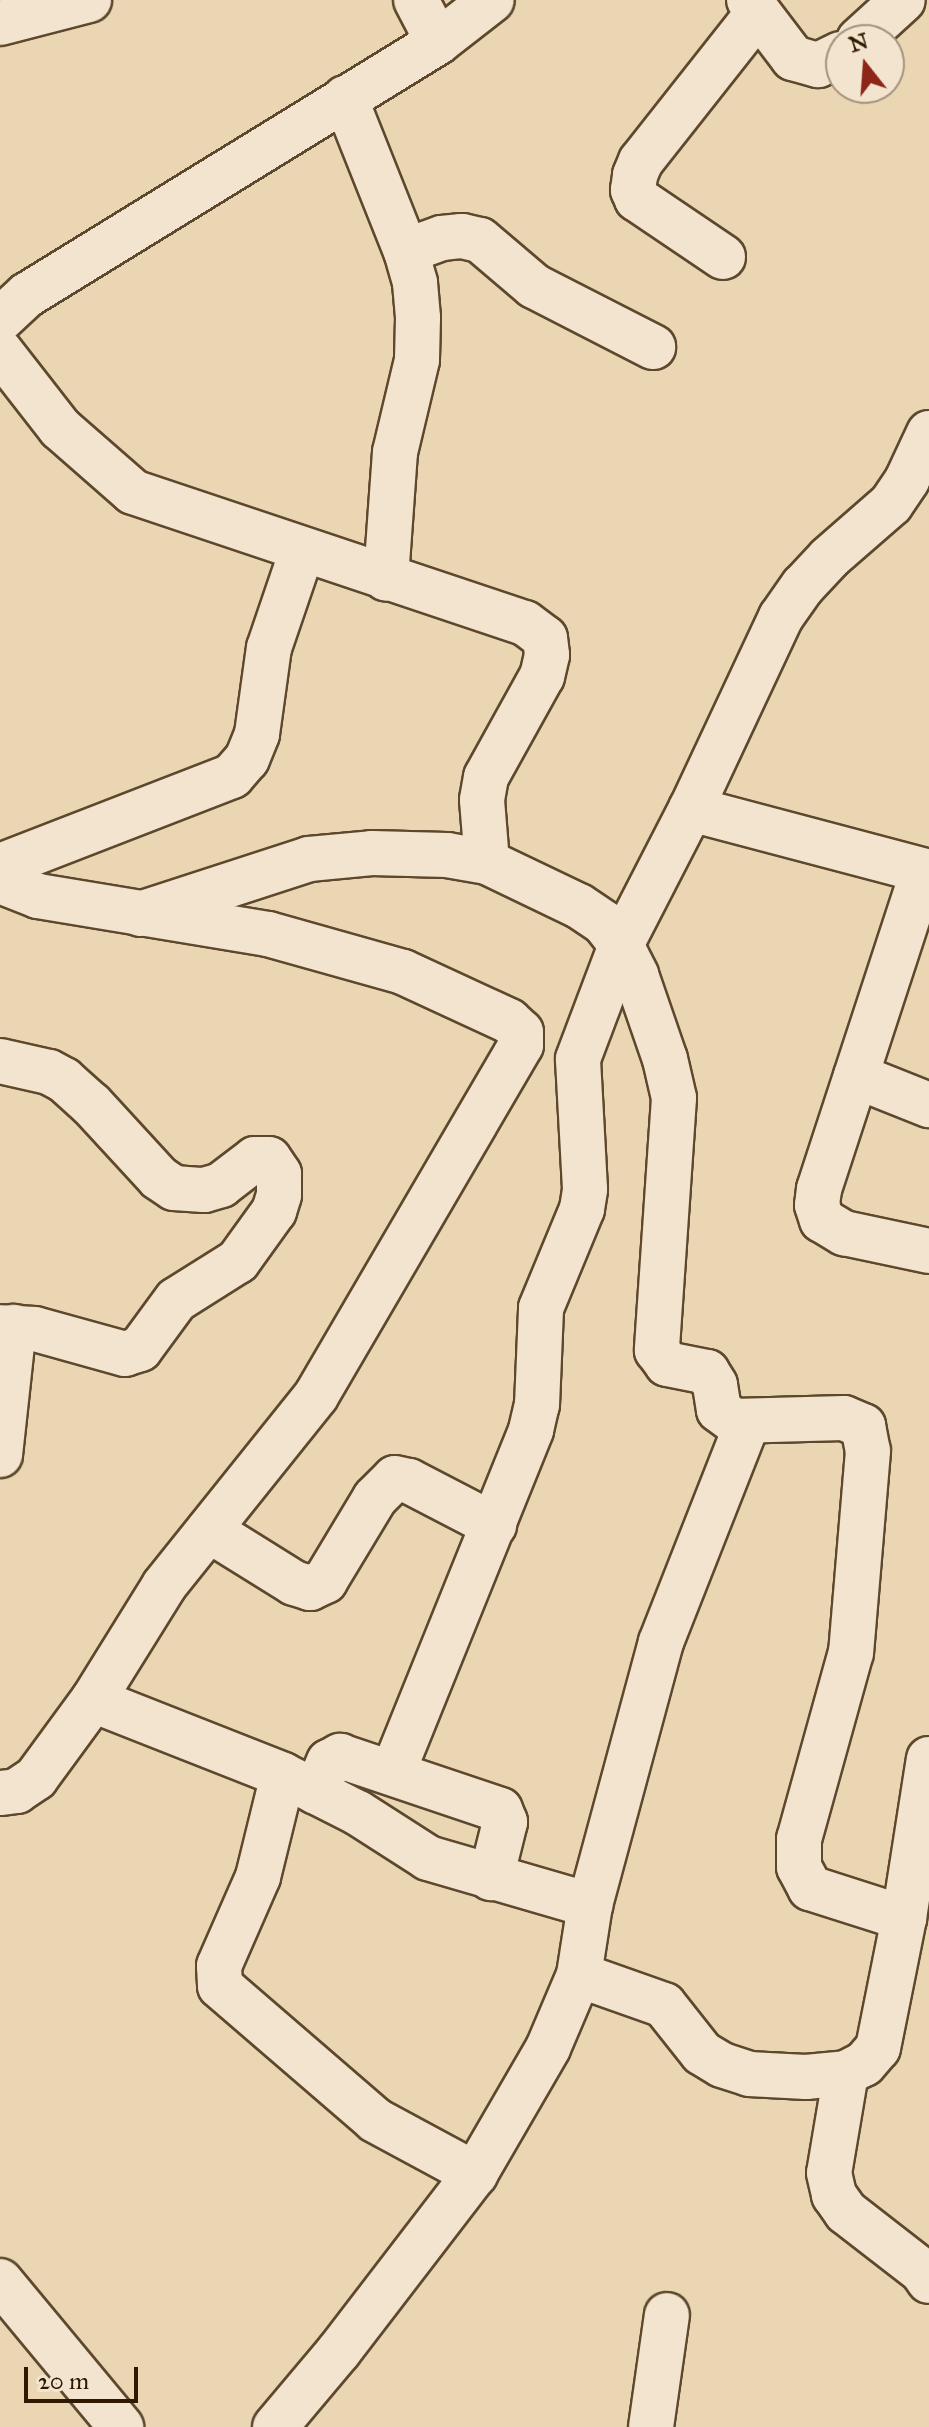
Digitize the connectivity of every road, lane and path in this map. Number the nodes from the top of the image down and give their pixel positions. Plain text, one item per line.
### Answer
1 (89, 0) edge
2 (416, 0) edge
3 (492, 0) edge
4 (903, 0) edge
5 (43, 6) edge
6 (754, 6) edge
7 (0, 23) edge
8 (877, 24) edge
9 (438, 42) junction
10 (825, 62) edge
11 (345, 98) junction
12 (406, 251) junction
13 (723, 257) dead end
14 (0, 320) edge
15 (653, 347) dead end
16 (0, 351) edge
17 (929, 433) edge
18 (918, 481) edge
19 (302, 551) junction
20 (386, 579) junction
21 (691, 809) junction
22 (487, 862) junction
23 (926, 872) edge
24 (1, 887) edge
25 (140, 914) junction
26 (621, 945) junction
27 (521, 1032) junction
28 (578, 1059) junction
29 (0, 1061) edge
30 (856, 1076) junction
31 (929, 1105) edge
32 (929, 1251) edge
33 (7, 1327) edge
34 (747, 1424) junction
35 (0, 1455) edge
36 (494, 1525) junction
37 (209, 1530) junction
38 (93, 1700) junction
39 (929, 1759) edge
40 (393, 1772) junction
41 (300, 1784) junction
42 (0, 1793) edge
43 (491, 1878) junction
44 (590, 1905) junction
45 (904, 1918) junction
46 (579, 1975) junction
47 (846, 2073) junction
48 (475, 2174) junction
49 (0, 2281) edge
50 (929, 2281) edge
51 (667, 2315) dead end
52 (121, 2427) edge
53 (275, 2427) edge
54 (651, 2427) edge

1 - 5 street
2 - 9 street
3 - 9 street
4 - 8 street
5 - 7 street
6 - 10 street
6 - 13 street
9 - 11 street
11 - 12 street
11 - 14 street
12 - 15 street
12 - 20 street
16 - 19 street
17 - 18 street
18 - 21 street
19 - 20 street
19 - 24 street
20 - 22 street
21 - 23 street
21 - 26 street
22 - 25 street
22 - 26 street
23 - 30 street
24 - 25 street
25 - 27 street
26 - 28 street
26 - 34 street
27 - 28 street
27 - 37 street
28 - 36 street
29 - 33 street
30 - 31 street
30 - 32 street
33 - 35 street
34 - 44 street
34 - 45 street
36 - 37 street
36 - 40 street
37 - 38 street
38 - 41 street
38 - 42 street
39 - 45 street
40 - 41 street
40 - 43 street
41 - 43 street
41 - 48 street
43 - 44 street
44 - 46 street
45 - 47 street
46 - 47 street
46 - 48 street
47 - 50 street
48 - 53 street
49 - 52 street
51 - 54 street

